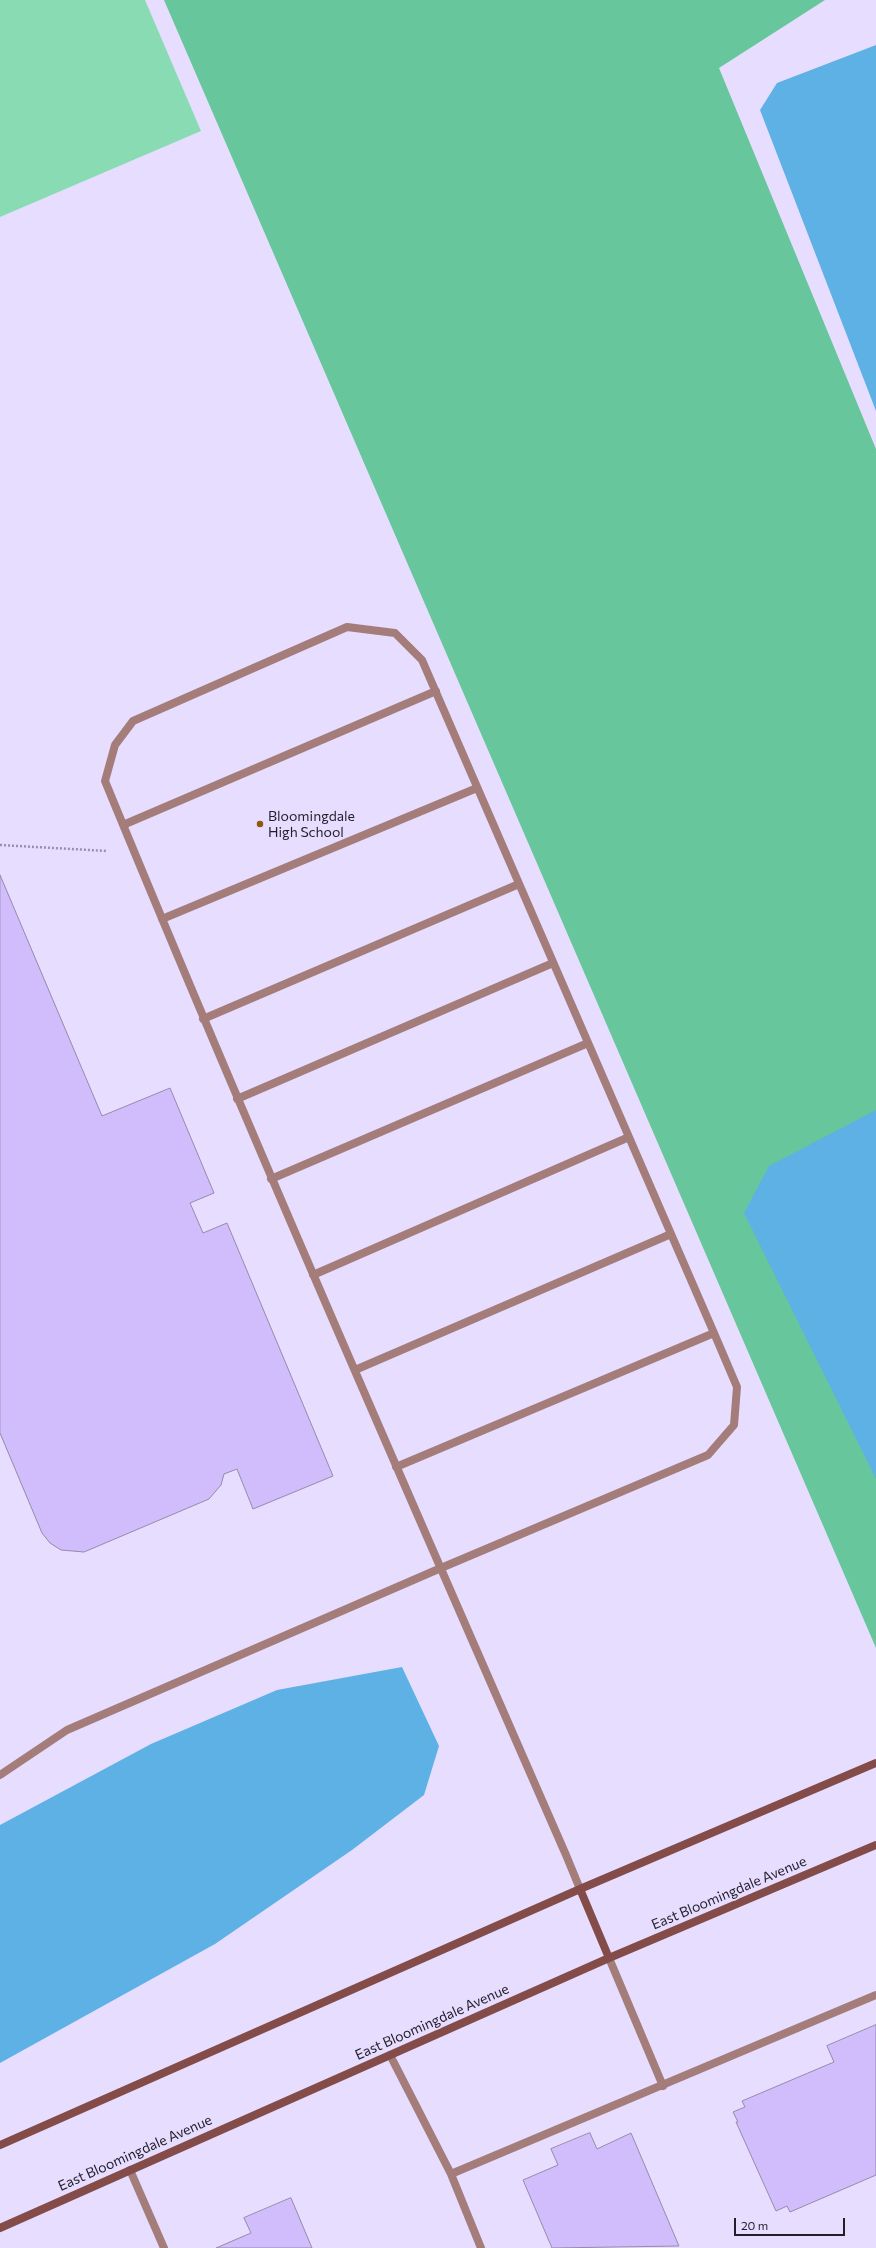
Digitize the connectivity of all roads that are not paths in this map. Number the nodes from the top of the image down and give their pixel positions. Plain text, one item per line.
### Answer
1 (436, 691) junction
2 (477, 788) junction
3 (123, 825) junction
4 (519, 884) junction
5 (162, 919) junction
6 (554, 963) junction
7 (204, 1019) junction
8 (588, 1043) junction
9 (237, 1099) junction
10 (629, 1137) junction
11 (271, 1179) junction
12 (671, 1234) junction
13 (313, 1275) junction
14 (714, 1333) junction
15 (355, 1370) junction
16 (396, 1467) junction
17 (440, 1568) junction
18 (876, 1763) edge
19 (0, 1775) edge
20 (876, 1845) edge
21 (580, 1889) junction
22 (609, 1958) junction
23 (876, 1995) edge
24 (390, 2055) junction
25 (663, 2086) junction
26 (0, 2145) edge
27 (130, 2170) junction
28 (452, 2174) junction
29 (0, 2228) edge
30 (164, 2248) edge
31 (481, 2248) edge

1 - 2 lane
1 - 3 lane
1 - 3 lane
2 - 4 lane
2 - 5 lane
3 - 5 lane
4 - 6 lane
4 - 7 lane
5 - 7 lane
6 - 8 lane
6 - 9 lane
7 - 9 lane
8 - 10 lane
8 - 11 lane
9 - 11 lane
10 - 12 lane
10 - 13 lane
11 - 13 lane
12 - 14 lane
12 - 15 lane
13 - 15 lane
14 - 16 lane
14 - 17 lane
15 - 16 lane
16 - 17 lane
17 - 19 lane
17 - 21 lane
18 - 21 main road
20 - 22 main road, East Bloomingdale Avenue
21 - 22 main road
21 - 26 main road
22 - 24 main road, East Bloomingdale Avenue
22 - 25 lane
23 - 25 lane
24 - 27 main road, East Bloomingdale Avenue
24 - 28 lane
25 - 28 lane
27 - 29 main road, East Bloomingdale Avenue
27 - 30 lane
28 - 31 lane

